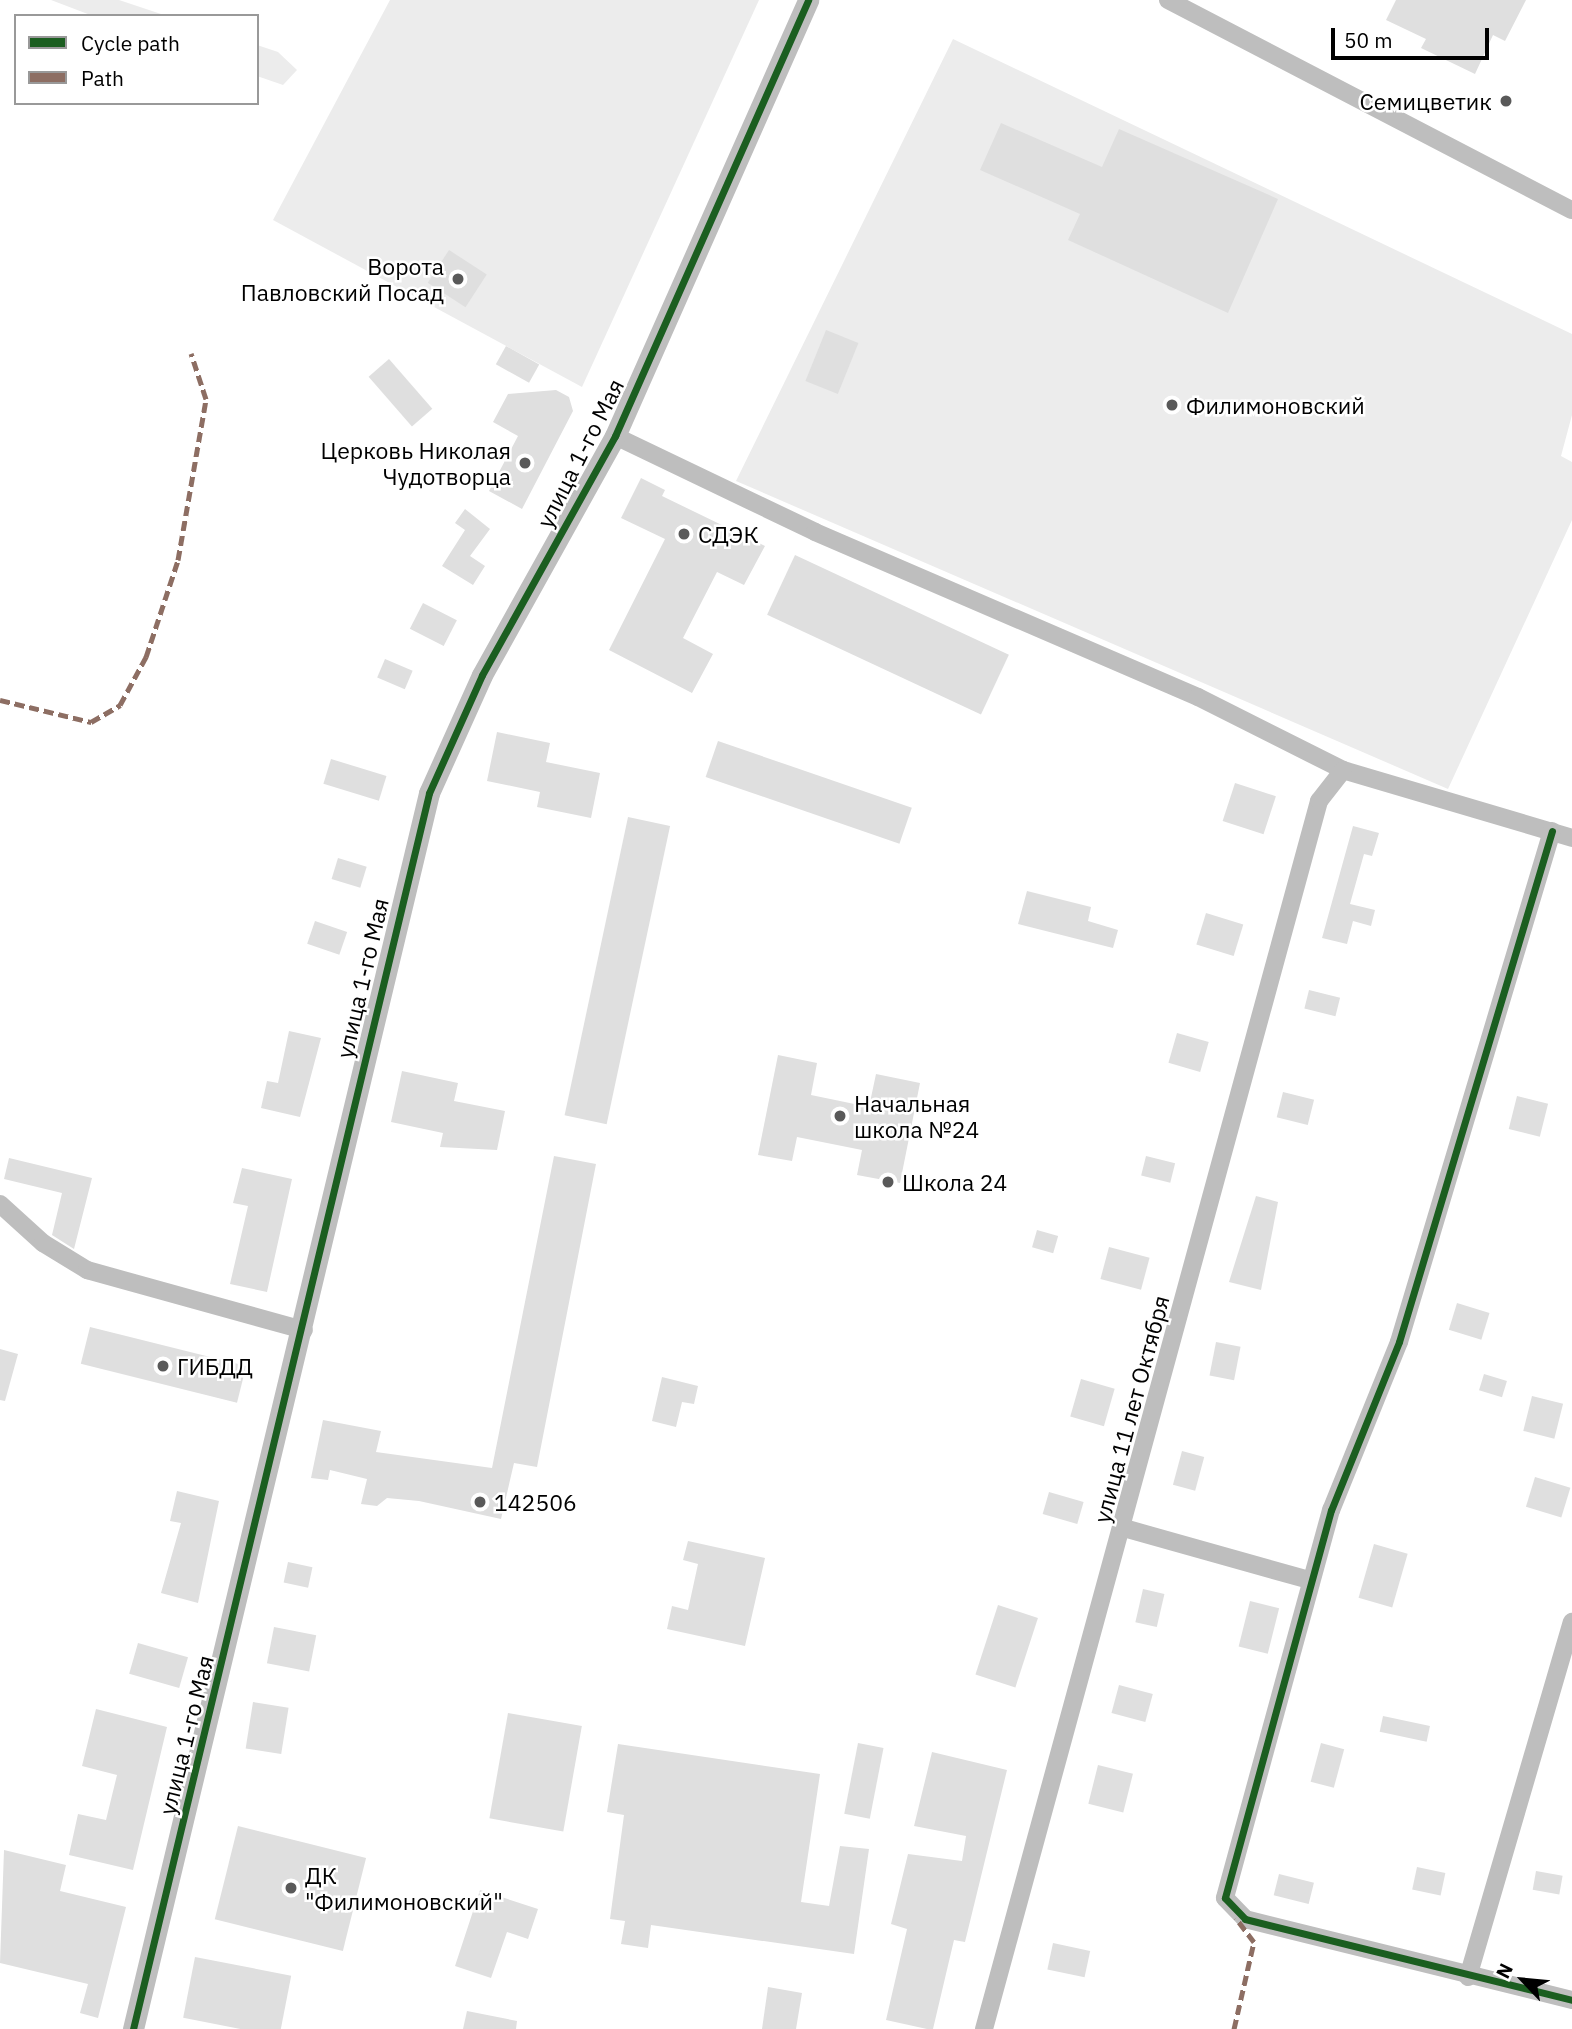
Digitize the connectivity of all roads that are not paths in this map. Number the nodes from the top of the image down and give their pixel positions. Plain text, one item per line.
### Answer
1 (808, 0) edge
2 (1168, 0) edge
3 (1572, 210) edge
4 (615, 436) junction
5 (1343, 770) junction
6 (1552, 831) junction
7 (1572, 838) edge
8 (0, 1204) edge
9 (304, 1330) junction
10 (1124, 1528) junction
11 (1309, 1580) junction
12 (1572, 1622) edge
13 (1468, 1977) junction
14 (1572, 2000) edge
15 (134, 2029) edge
16 (984, 2029) edge

1 - 4 street, улица 1-го Мая
2 - 3 street
4 - 5 street
4 - 9 street, улица 1-го Мая
5 - 6 street
5 - 10 street, улица 11 лет Октября
6 - 7 street
6 - 11 street
8 - 9 street
9 - 15 street, улица 1-го Мая
10 - 11 street
10 - 16 street, улица 11 лет Октября
11 - 13 street
12 - 13 street
13 - 14 street

